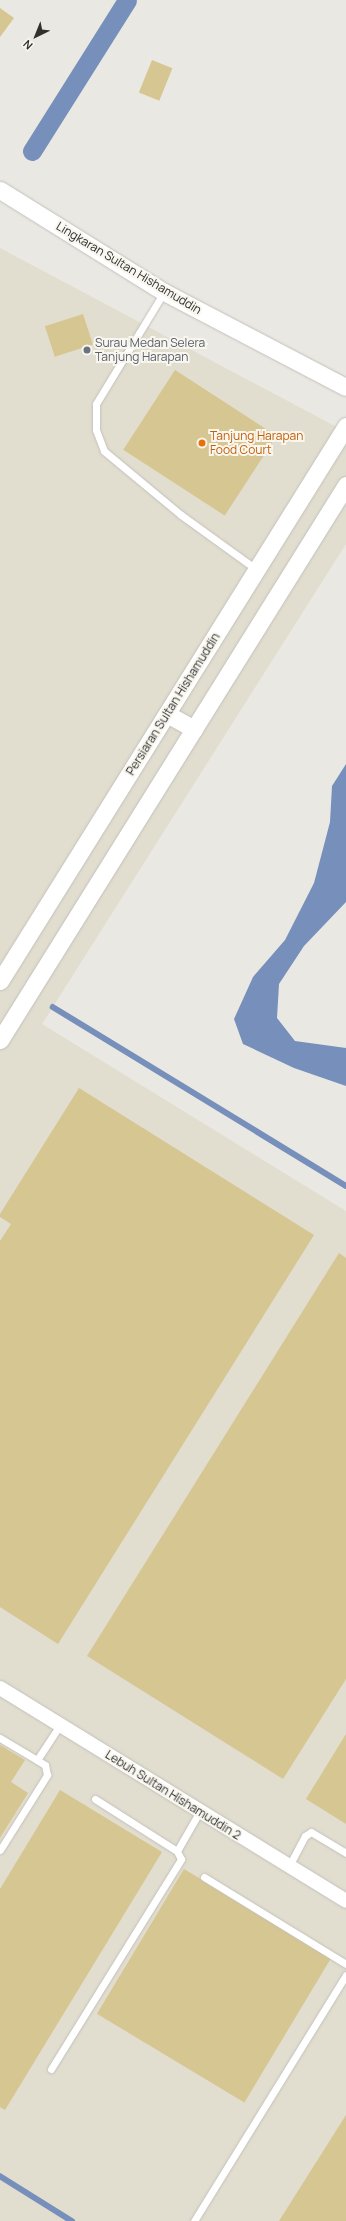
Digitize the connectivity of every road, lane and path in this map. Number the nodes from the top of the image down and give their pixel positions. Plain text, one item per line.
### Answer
1 (0, 190) edge
2 (164, 292) junction
3 (346, 387) edge
4 (346, 426) edge
5 (346, 485) edge
6 (256, 570) junction
7 (167, 714) junction
8 (194, 729) junction
9 (0, 981) edge
10 (0, 1040) edge
11 (0, 1688) edge
12 (60, 1725) junction
13 (0, 1738) edge
14 (37, 1760) junction
15 (95, 1799) dead end
16 (200, 1811) junction
17 (0, 1850) edge
18 (177, 1851) junction
19 (346, 1853) edge
20 (289, 1866) junction
21 (204, 1877) dead end
22 (346, 1901) edge
23 (346, 1964) edge
24 (346, 1975) edge
25 (51, 2069) dead end
26 (194, 2221) edge

1 - 2 street, Lingkaran Sultan Hishamuddin
2 - 3 street, Lingkaran Sultan Hishamuddin
2 - 6 lane
4 - 6 street, Persiaran Sultan Hishamuddin
5 - 8 street
6 - 7 street, Persiaran Sultan Hishamuddin
7 - 8 street
7 - 9 street, Persiaran Sultan Hishamuddin
8 - 10 street
11 - 12 street, Lebuh Sultan Hishamuddin 2
12 - 14 lane
12 - 16 street, Lebuh Sultan Hishamuddin 2
13 - 14 lane
14 - 17 lane
15 - 18 lane
16 - 18 lane
16 - 20 street, Lebuh Sultan Hishamuddin 2
18 - 25 lane
19 - 20 lane
20 - 22 street, Lebuh Sultan Hishamuddin 2
21 - 23 lane
24 - 26 lane

